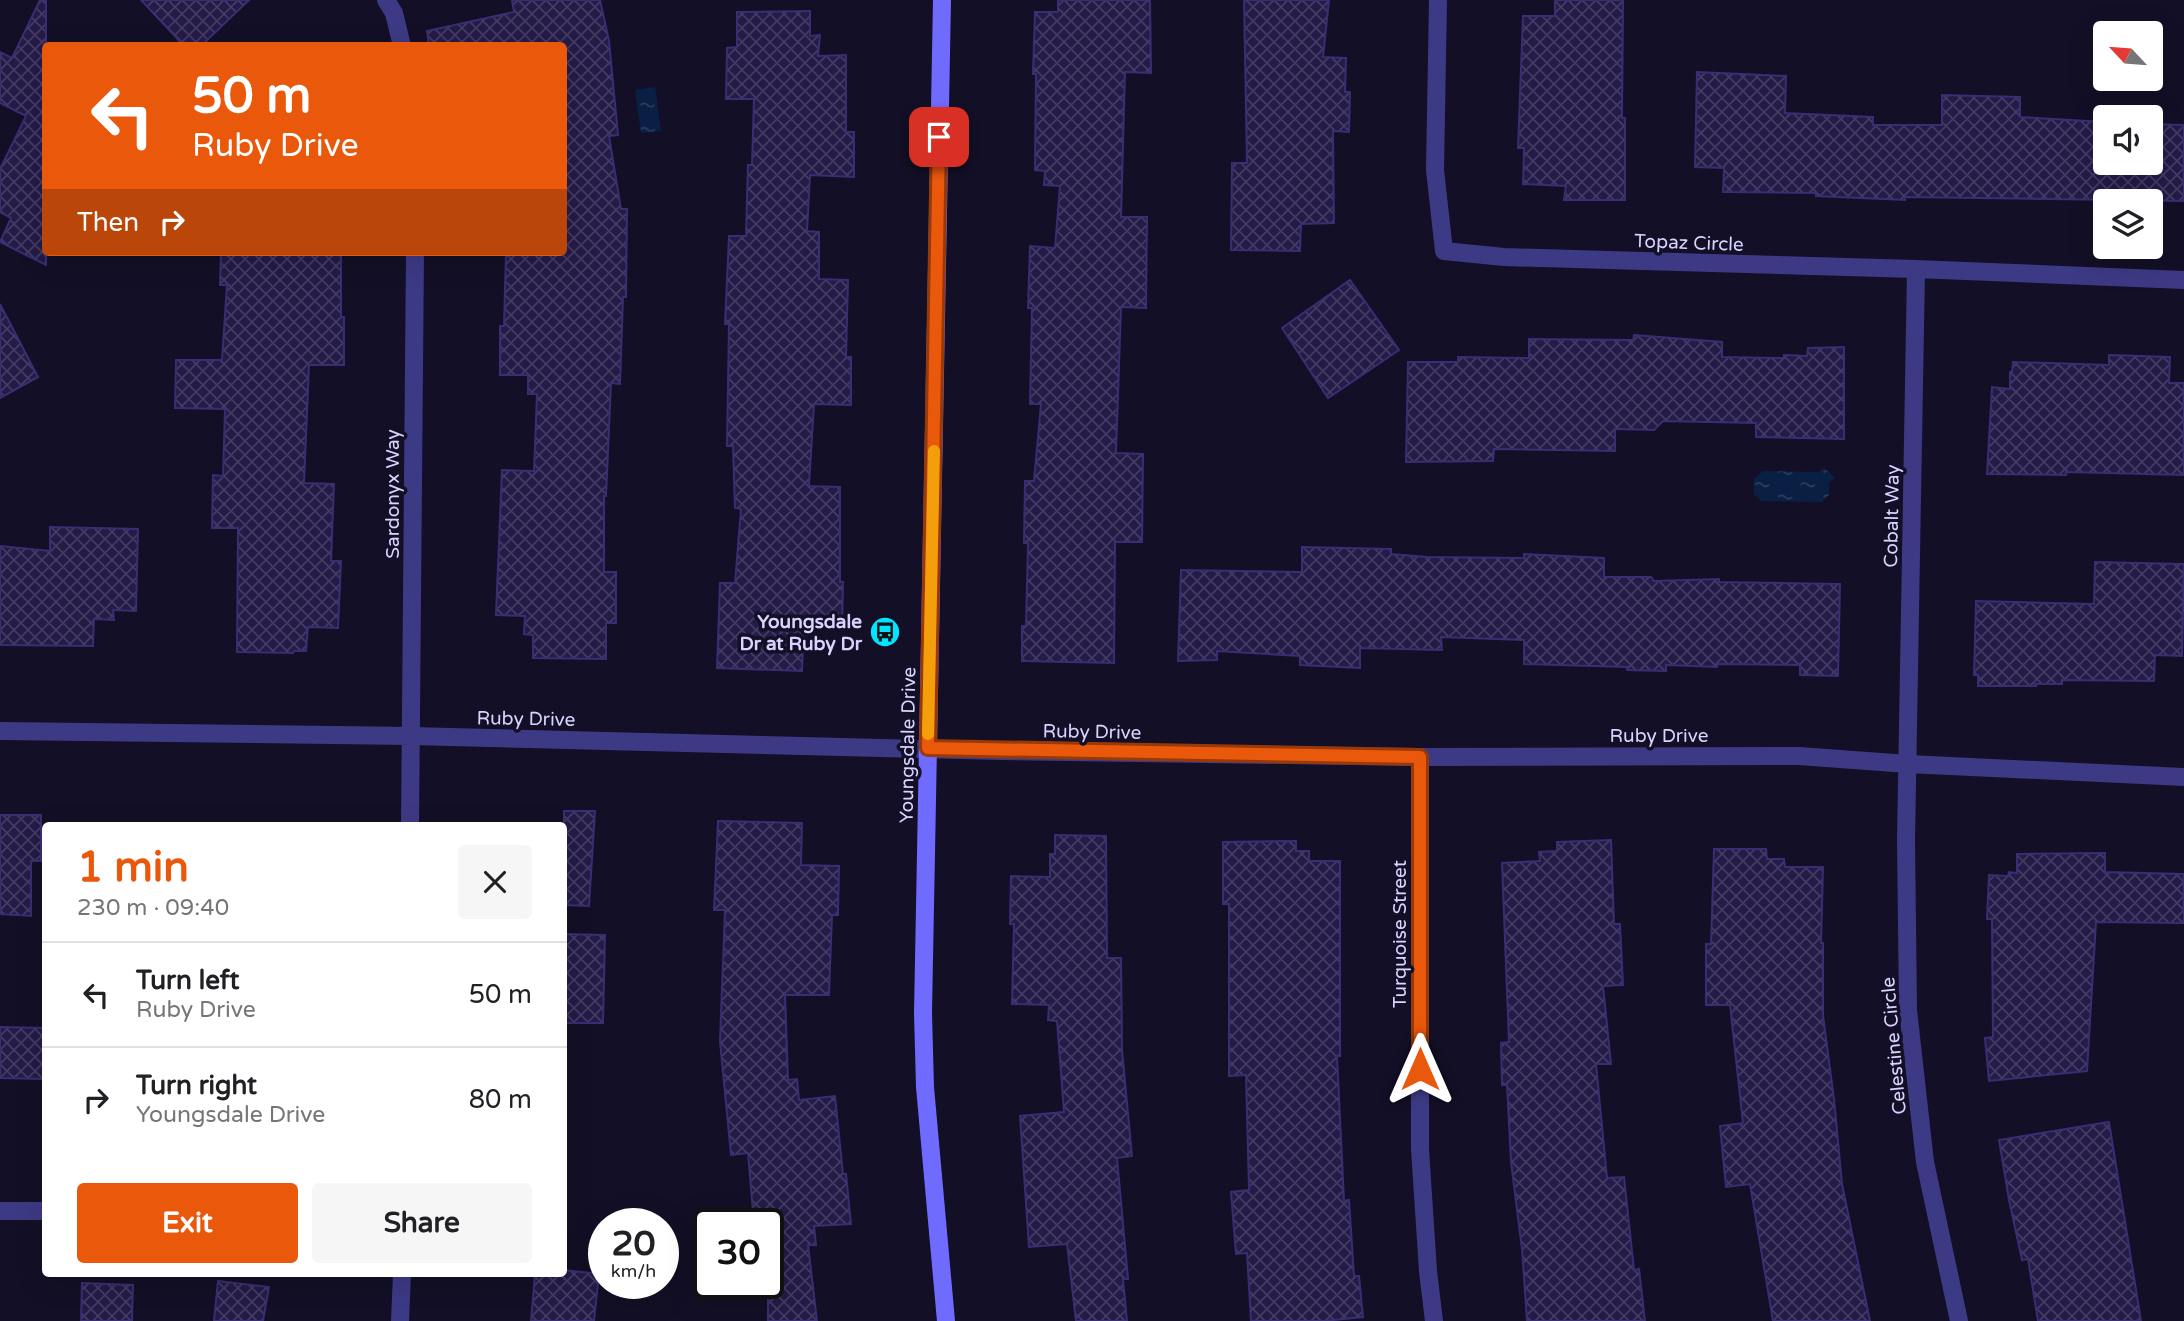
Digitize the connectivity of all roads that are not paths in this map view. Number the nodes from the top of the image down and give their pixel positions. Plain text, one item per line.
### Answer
1 (386, 0) edge
2 (942, 0) edge
3 (1438, 0) edge
4 (401, 42) edge
5 (415, 256) edge
6 (1916, 269) junction
7 (2184, 280) edge
8 (0, 731) edge
9 (411, 736) junction
10 (928, 748) junction
11 (1420, 757) junction
12 (1908, 764) junction
13 (2184, 777) edge
14 (410, 822) edge
15 (0, 1211) edge
16 (42, 1211) edge
17 (402, 1277) edge
18 (400, 1321) edge
19 (946, 1321) edge
20 (1434, 1321) edge
21 (1959, 1321) edge

1 - 4 street
2 - 10 street, Youngsdale Drive
3 - 6 street, Topaz Circle
5 - 9 street, Sardonyx Way
6 - 7 street, Topaz Circle
6 - 12 street, Cobalt Way
8 - 9 street, Ruby Drive
9 - 10 street, Ruby Drive
9 - 14 street, Sardonyx Way
10 - 11 street, Ruby Drive
10 - 19 street, Youngsdale Drive
11 - 12 street, Ruby Drive
11 - 20 street, Turquoise Street
12 - 13 street, Ruby Drive
12 - 21 street, Celestine Circle
15 - 16 street
17 - 18 street

